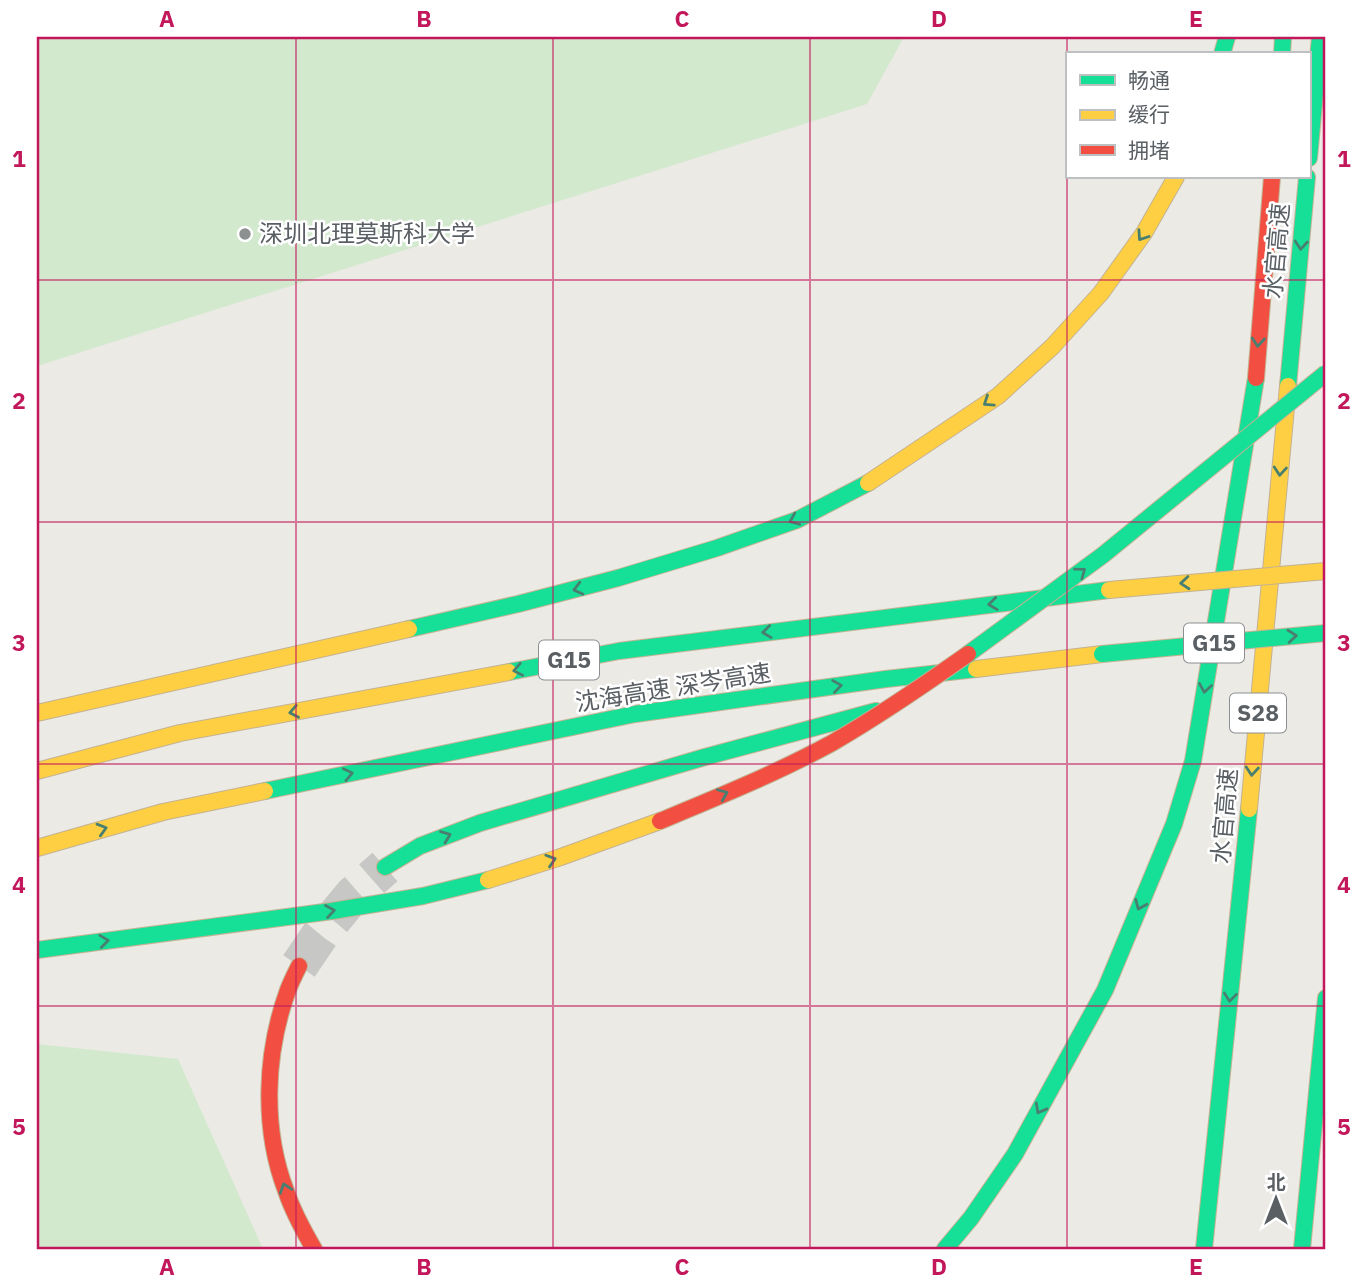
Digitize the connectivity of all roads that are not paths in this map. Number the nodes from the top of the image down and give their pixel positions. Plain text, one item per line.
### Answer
1 (1320, 37) edge
2 (1310, 147) edge
3 (1175, 178) edge
4 (1272, 178) edge
5 (1307, 178) edge
6 (1326, 373) edge
7 (1326, 571) edge
8 (1326, 633) edge
9 (1073, 657) junction
10 (968, 686) dead end
11 (942, 693) dead end
12 (37, 713) edge
13 (37, 771) edge
14 (37, 848) edge
15 (385, 867) tunnel mouth
16 (37, 950) edge
17 (299, 966) tunnel mouth
18 (1326, 998) edge
19 (314, 1249) edge
20 (945, 1249) edge
21 (1203, 1249) edge
22 (1301, 1249) edge

1 - 2 highway
3 -> 12 highway
4 -> 20 highway
5 -> 21 highway, 水官高速 / S28
16 -> 6 highway, bridge
7 -> 13 highway, 沈海高速 深岑高速 / G15, bridge
9 -> 8 highway, 沈海高速 深岑高速 / G15, bridge
9 - 10 highway
14 -> 9 highway, 沈海高速 深岑高速 / G15
15 -> 11 highway
19 -> 17 highway
18 - 22 highway

